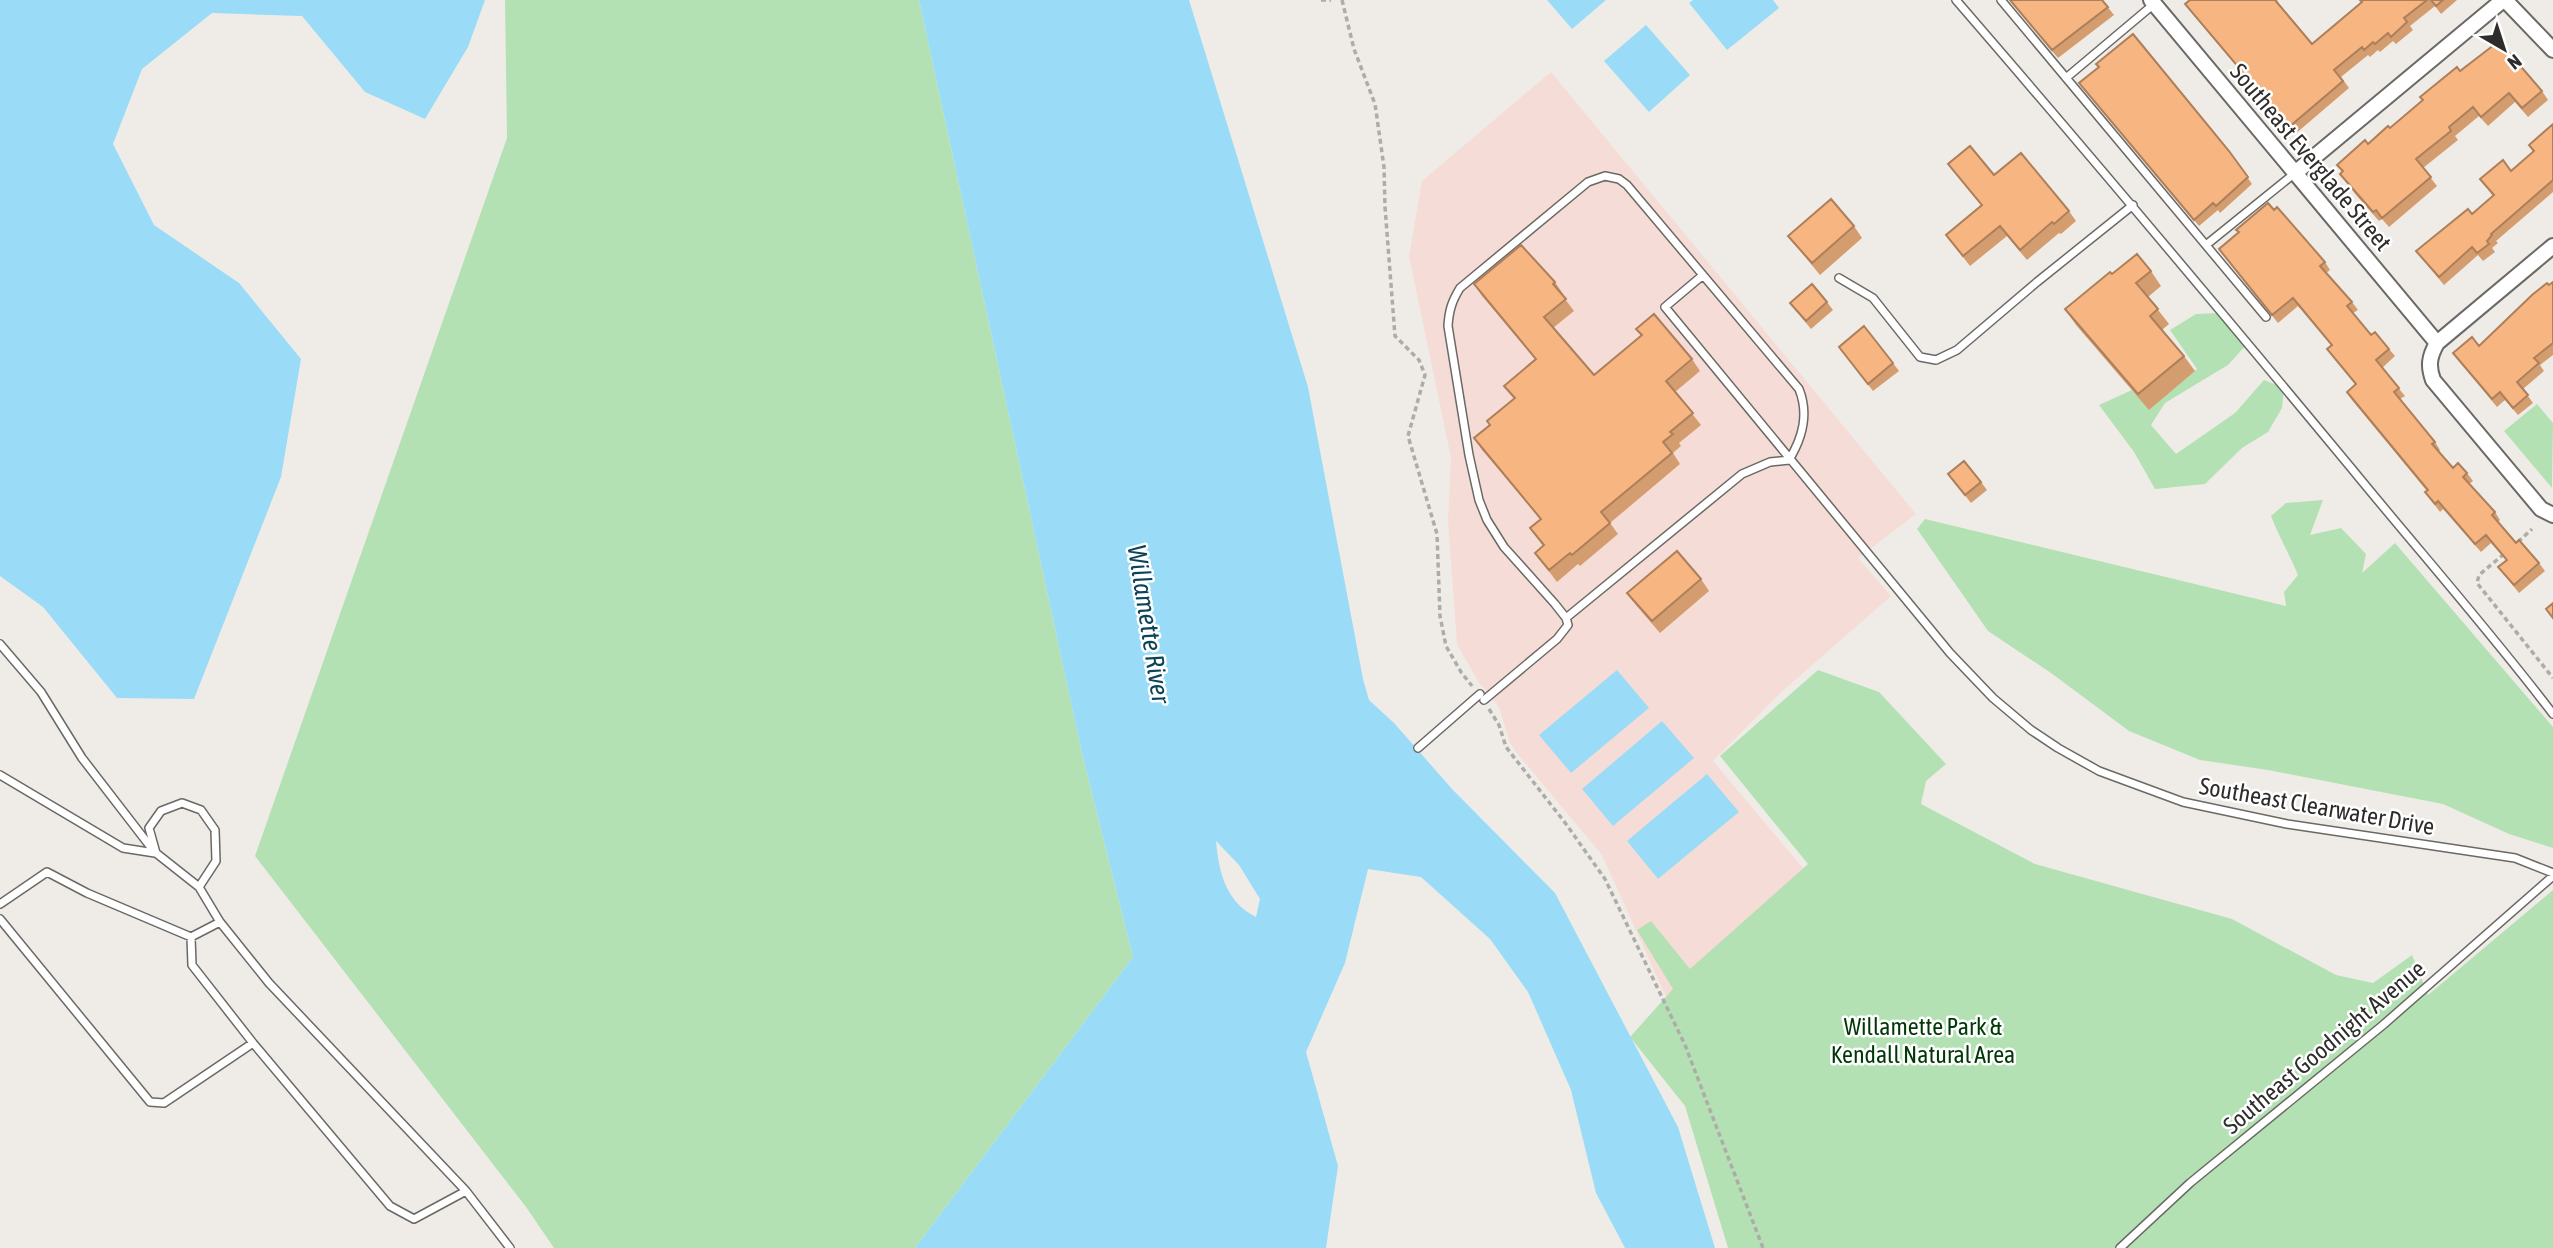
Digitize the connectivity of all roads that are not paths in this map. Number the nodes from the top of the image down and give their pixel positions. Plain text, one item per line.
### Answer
1 (1956, 0) edge
2 (2001, 0) edge
3 (2504, 0) edge
4 (2155, 1) edge
5 (2553, 50) edge
6 (2066, 78) junction
7 (2295, 173) junction
8 (2133, 205) junction
9 (2206, 246) junction
10 (2553, 246) edge
11 (1703, 275) junction
12 (1839, 278) dead end
13 (2266, 317) edge
14 (2437, 343) junction
15 (1789, 460) junction
16 (2553, 515) edge
17 (1566, 618) junction
18 (0, 644) edge
19 (2553, 714) edge
20 (1419, 748) dead end
21 (0, 775) edge
22 (156, 853) junction
23 (2553, 875) edge
24 (199, 887) junction
25 (0, 904) edge
26 (0, 919) edge
27 (220, 922) junction
28 (191, 937) junction
29 (253, 1043) junction
30 (466, 1191) junction
31 (510, 1248) edge
32 (2120, 1248) edge

1 - 8 lane
2 - 6 lane
3 - 5 street
3 - 7 street
4 - 6 lane
4 - 7 street, Southeast Everglade Street
6 - 9 lane
7 - 9 lane
7 - 14 street, Southeast Everglade Street
8 - 12 lane
8 - 19 lane
9 - 13 lane
10 - 14 street
11 - 15 lane
11 - 15 lane, Southeast Clearwater Drive
11 - 17 lane
14 - 16 street
15 - 17 lane
15 - 23 lane, Southeast Clearwater Drive
17 - 20 lane
18 - 22 lane
21 - 22 lane
22 - 24 lane
22 - 24 lane
23 - 32 lane, Southeast Goodnight Avenue
24 - 27 lane
25 - 28 lane
26 - 29 lane
27 - 28 lane
27 - 30 lane
28 - 29 lane
29 - 30 lane
30 - 31 lane

